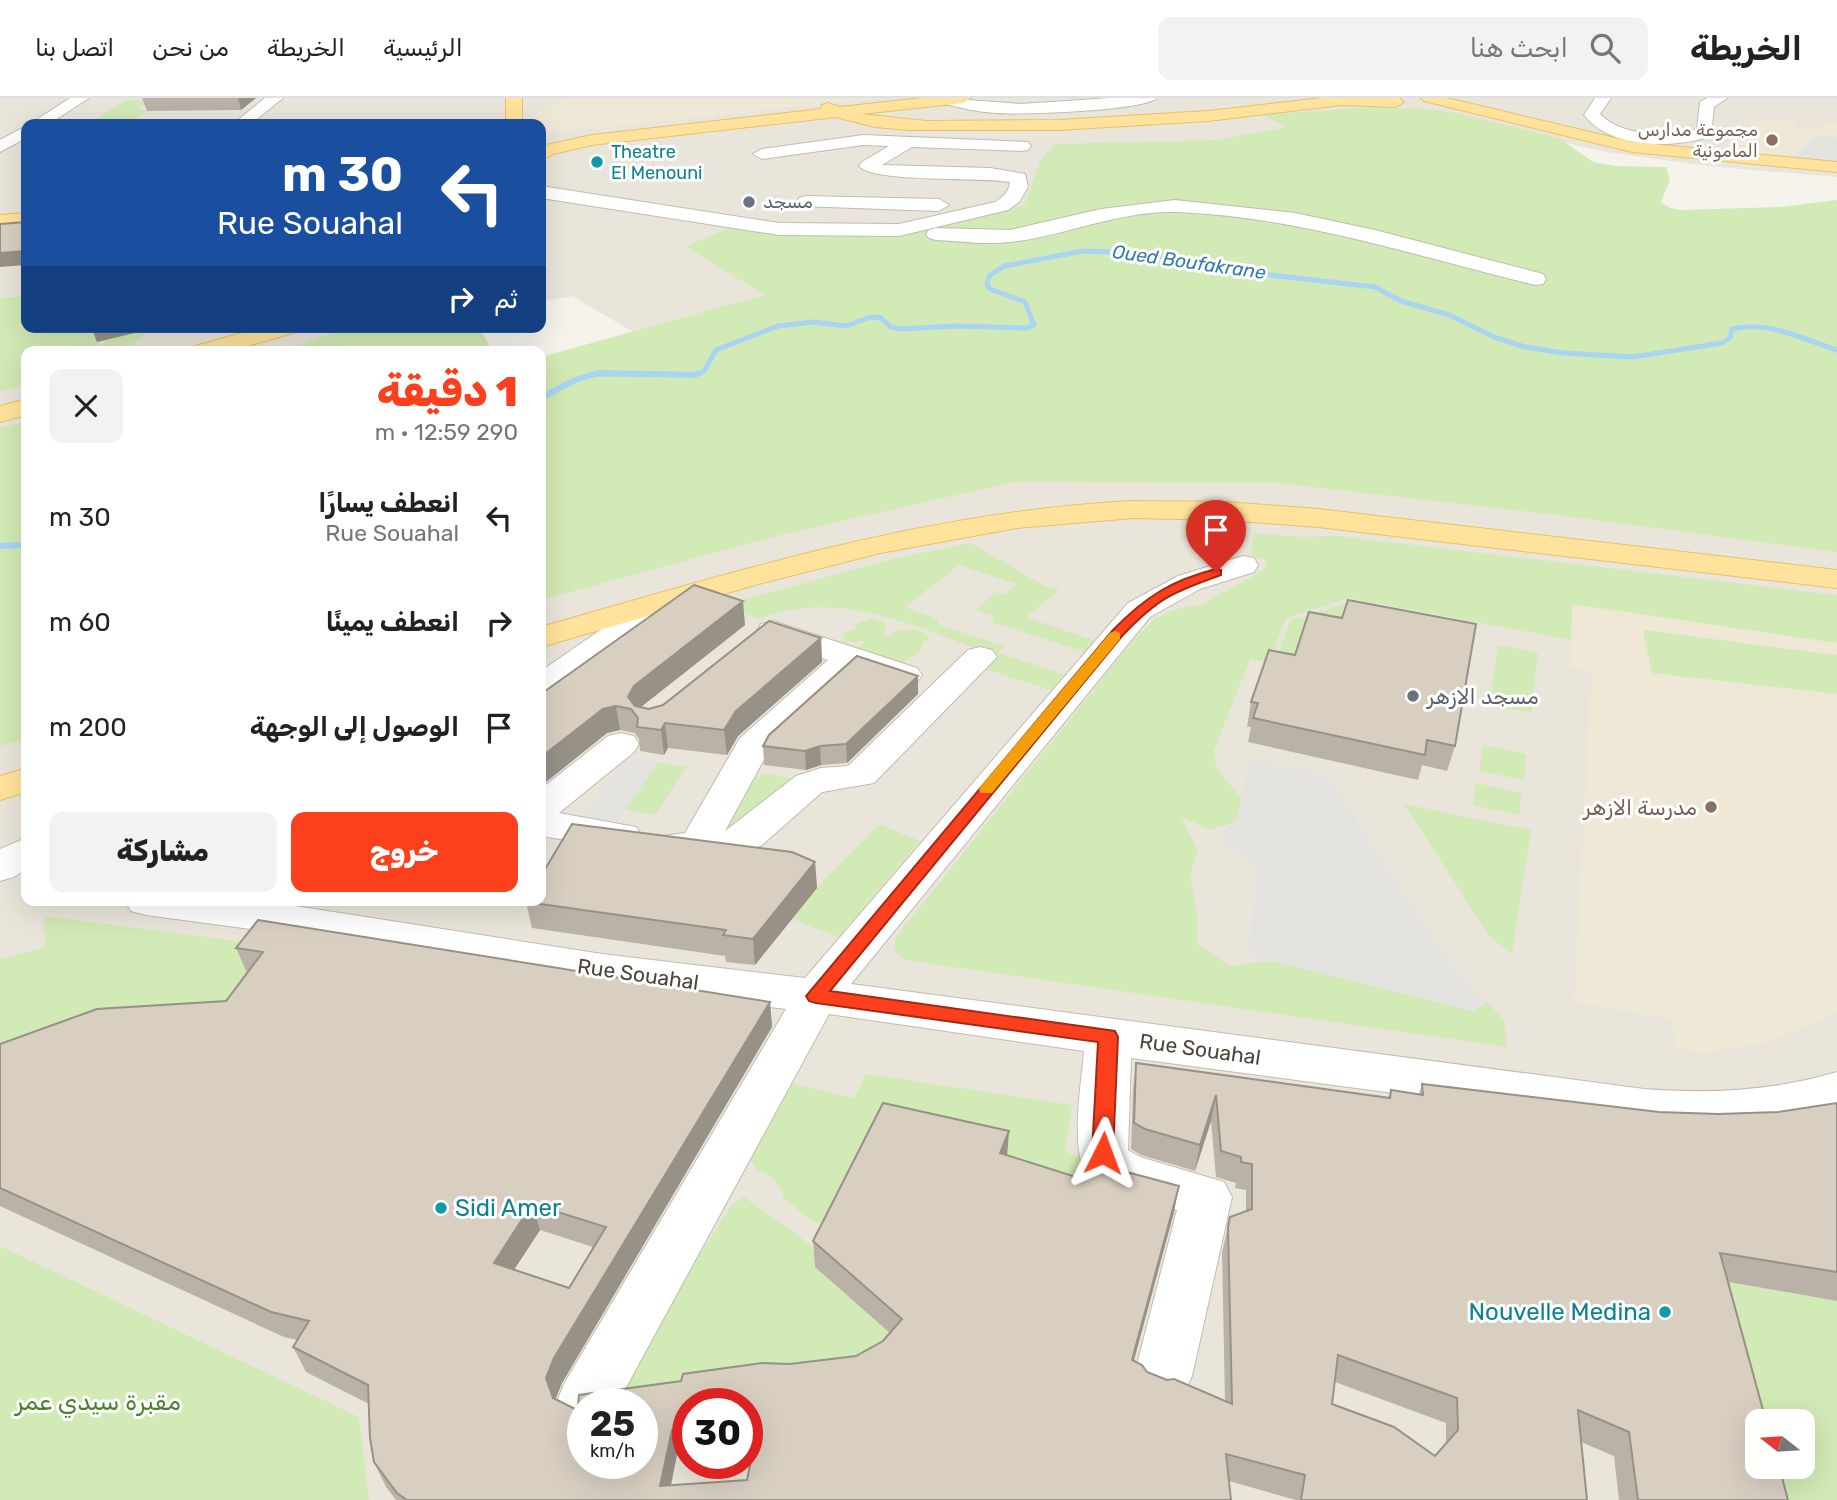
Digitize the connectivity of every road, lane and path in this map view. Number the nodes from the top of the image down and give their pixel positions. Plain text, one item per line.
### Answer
1 (81, 98) edge
2 (275, 98) edge
3 (504, 98) edge
4 (514, 98) edge
5 (919, 98) edge
6 (1149, 98) edge
7 (1603, 98) edge
8 (1719, 98) edge
9 (955, 99) edge
10 (1349, 99) edge
11 (1409, 101) edge
12 (832, 110) junction
13 (1483, 112) junction
14 (46, 119) edge
15 (248, 119) edge
16 (503, 119) edge
17 (514, 119) edge
18 (21, 134) edge
19 (909, 142) junction
20 (546, 145) edge
21 (546, 146) edge
22 (1022, 146) dead end
23 (0, 147) edge
24 (762, 154) dead end
25 (1837, 167) edge
26 (546, 193) edge
27 (806, 202) dead end
28 (954, 212) junction
29 (0, 221) edge
30 (21, 222) edge
31 (21, 223) edge
32 (0, 227) edge
33 (899, 230) junction
34 (1535, 279) dead end
35 (280, 333) edge
36 (287, 333) edge
37 (225, 346) edge
38 (253, 346) edge
39 (21, 398) edge
40 (0, 403) edge
41 (21, 408) edge
42 (0, 414) edge
43 (1837, 564) edge
44 (1243, 565) dead end
45 (1837, 579) edge
46 (659, 604) junction
47 (546, 617) edge
48 (546, 636) edge
49 (745, 645) edge
50 (852, 657) junction
51 (980, 657) dead end
52 (546, 683) edge
53 (947, 690) junction
54 (621, 744) dead end
55 (21, 763) edge
56 (0, 769) edge
57 (21, 782) edge
58 (0, 788) edge
59 (546, 804) edge
60 (546, 824) edge
61 (695, 848) junction
62 (21, 854) edge
63 (0, 867) edge
64 (0, 880) edge
65 (21, 883) edge
66 (185, 906) edge
67 (816, 996) junction
68 (1108, 1037) junction
69 (1837, 1091) edge
70 (1163, 1376) edge
71 (594, 1388) edge

1 - 14 street
2 - 15 street
3 - 16 main road
4 - 17 main road
5 - 12 main road
6 - 9 street
7 - 8 street
9 - 12 main road
10 - 11 main road
10 - 12 main road
11 - 13 main road
11 - 13 main road
12 - 20 main road
12 - 21 main road
13 - 25 main road
18 - 23 street
19 - 22 street
19 - 24 street
19 - 28 street
26 - 33 street
27 - 28 street
28 - 33 street
29 - 30 main road
31 - 32 main road
33 - 34 street
35 - 37 main road
36 - 38 main road
39 - 40 main road
41 - 42 main road
43 - 47 main road
44 - 67 street
45 - 46 main road
46 - 48 main road
46 - 52 street
49 - 50 street
50 - 53 street
50 - 61 street
51 - 53 street
53 - 61 street
54 - 59 street
55 - 56 main road
57 - 58 main road
60 - 61 street
62 - 63 street
64 - 65 street
66 - 67 street, Rue Souahal
67 - 68 street, Rue Souahal
67 - 71 street
68 - 69 street, Rue Souahal
68 - 70 street

